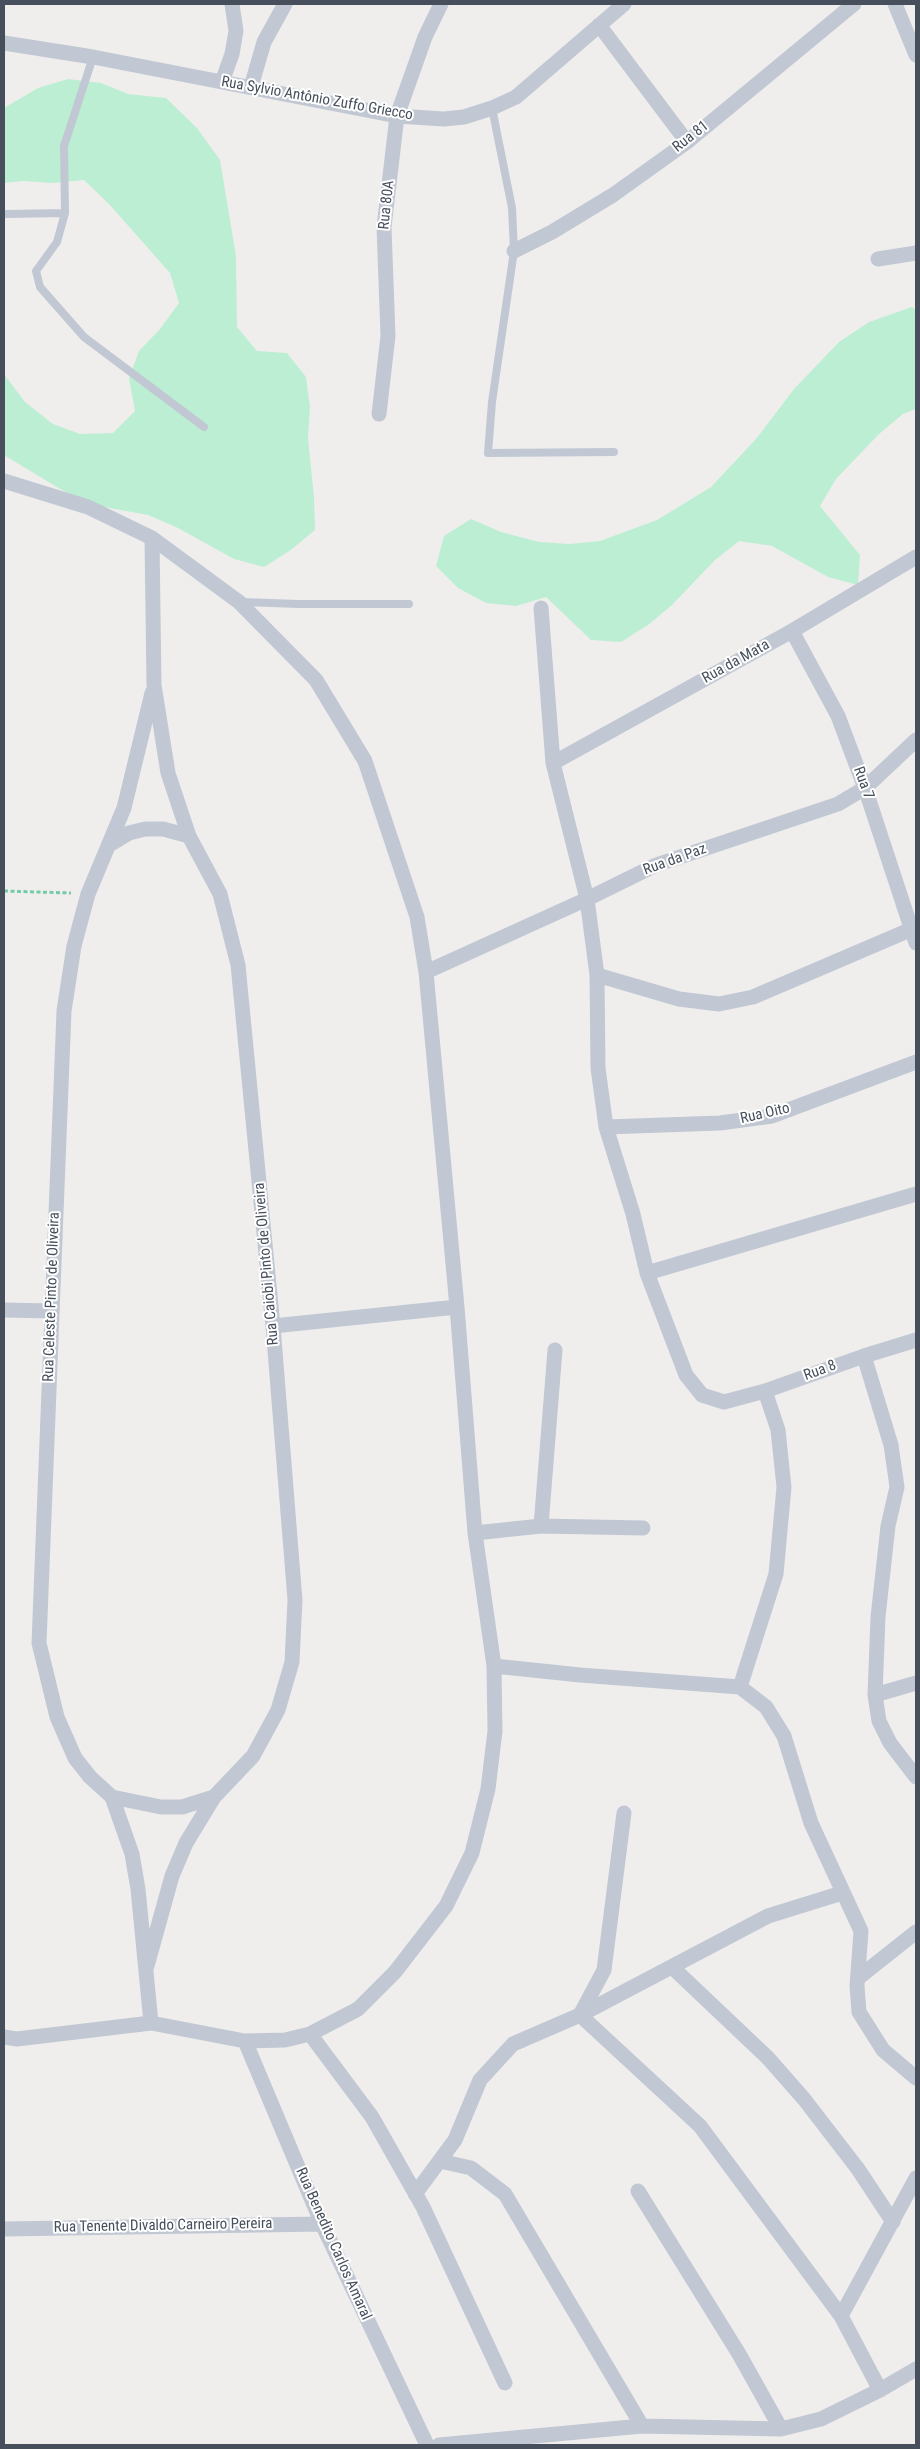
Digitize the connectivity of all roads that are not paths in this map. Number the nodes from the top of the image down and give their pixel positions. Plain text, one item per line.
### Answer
1 (232, 4) edge
2 (285, 4) edge
3 (441, 4) edge
4 (624, 4) edge
5 (854, 4) edge
6 (895, 4) edge
7 (599, 25) junction
8 (4, 43) edge
9 (916, 54) edge
10 (93, 57) junction
11 (222, 82) junction
12 (251, 87) junction
13 (492, 108) junction
14 (397, 116) junction
15 (687, 142) junction
16 (64, 213) junction
17 (4, 214) edge
18 (514, 250) junction
19 (916, 253) edge
20 (878, 259) dead end
21 (379, 414) dead end
22 (204, 428) dead end
23 (614, 452) dead end
24 (4, 481) edge
25 (152, 538) junction
26 (916, 557) edge
27 (239, 602) junction
28 (409, 604) dead end
29 (541, 608) dead end
30 (792, 631) junction
31 (154, 685) junction
32 (916, 740) edge
33 (553, 763) junction
34 (865, 788) junction
35 (189, 836) junction
36 (109, 845) junction
37 (587, 900) junction
38 (914, 936) edge
39 (426, 972) junction
40 (598, 975) junction
41 (916, 1062) edge
42 (606, 1127) junction
43 (916, 1194) edge
44 (648, 1272) junction
45 (457, 1307) junction
46 (4, 1310) edge
47 (52, 1311) junction
48 (273, 1326) junction
49 (916, 1340) edge
50 (555, 1350) dead end
51 (864, 1356) junction
52 (765, 1391) junction
53 (541, 1526) junction
54 (643, 1528) dead end
55 (475, 1532) junction
56 (494, 1666) junction
57 (916, 1682) edge
58 (740, 1687) junction
59 (875, 1695) junction
60 (916, 1777) edge
61 (112, 1797) junction
62 (214, 1798) junction
63 (624, 1813) dead end
64 (842, 1893) junction
65 (916, 1932) edge
66 (147, 1966) junction
67 (672, 1967) junction
68 (858, 1978) junction
69 (580, 2015) junction
70 (151, 2023) junction
71 (310, 2034) junction
72 (4, 2037) edge
73 (245, 2041) junction
74 (913, 2070) edge
75 (440, 2161) junction
76 (916, 2178) edge
77 (638, 2191) dead end
78 (416, 2194) junction
79 (893, 2222) junction
80 (322, 2224) junction
81 (4, 2229) edge
82 (842, 2316) junction
83 (916, 2369) edge
84 (505, 2383) dead end
85 (880, 2390) junction
86 (642, 2426) junction
87 (781, 2429) junction
88 (427, 2445) edge
89 (439, 2445) edge

1 - 11 street
2 - 12 street
3 - 14 street, Rua 80A
4 - 7 street, Rua Sylvio Antônio Zuffo Griecco
5 - 15 street, Rua 81
6 - 9 street
7 - 13 street, Rua Sylvio Antônio Zuffo Griecco
7 - 15 street
8 - 10 street, Rua Sylvio Antônio Zuffo Griecco
10 - 11 street, Rua Sylvio Antônio Zuffo Griecco
10 - 16 lane
11 - 12 street, Rua Sylvio Antônio Zuffo Griecco
12 - 14 street, Rua Sylvio Antônio Zuffo Griecco
13 - 14 street, Rua Sylvio Antônio Zuffo Griecco
13 - 18 lane
14 - 21 street, Rua 80A
15 - 18 street, Rua 81
16 - 17 lane
16 - 22 lane
18 - 23 lane
19 - 20 street
24 - 25 street
25 - 27 street
25 - 31 street, Rua Caiobi Pinto de Oliveira
26 - 30 street, Rua da Mata
27 - 28 lane
27 - 39 street
29 - 33 street
30 - 33 street, Rua da Mata
30 - 34 street, Rua 7
31 - 35 street, Rua Caiobi Pinto de Oliveira
31 - 36 street, Rua Celeste Pinto de Oliveira
32 - 34 street, Rua da Paz
33 - 37 street
34 - 37 street, Rua da Paz
34 - 38 street, Rua 7
35 - 36 street
35 - 48 street, Rua Caiobi Pinto de Oliveira
36 - 47 street, Rua Celeste Pinto de Oliveira
37 - 39 street, Rua da Paz
37 - 40 street
38 - 40 street
39 - 45 street
40 - 42 street
41 - 42 street, Rua Oito
42 - 44 street
43 - 44 street
44 - 52 street, Rua 8
45 - 48 street
45 - 55 street
46 - 47 street
47 - 61 street, Rua Celeste Pinto de Oliveira
48 - 62 street, Rua Caiobi Pinto de Oliveira
49 - 51 street, Rua 8
50 - 53 street
51 - 52 street, Rua 8
51 - 59 street
52 - 58 street
53 - 54 street
53 - 55 street
55 - 56 street
56 - 58 street
56 - 71 street
57 - 59 street
58 - 64 street
59 - 60 street
61 - 62 street
61 - 66 street, Rua Caiobi Pinto de Oliveira
62 - 66 street, Rua Caiobi Pinto de Oliveira
63 - 69 street
64 - 67 street
64 - 68 street
65 - 68 street
66 - 70 street, Rua Caiobi Pinto de Oliveira
67 - 69 street
67 - 79 street
68 - 74 street
69 - 75 street
69 - 82 street
70 - 72 street
70 - 73 street
71 - 73 street
71 - 78 street
73 - 80 street, Rua Benedito Carlos Amaral
75 - 78 street
75 - 86 street
76 - 79 street
77 - 87 street
78 - 84 street
79 - 82 street
80 - 81 street, Rua Tenente Divaldo Carneiro Pereira
80 - 88 street, Rua Benedito Carlos Amaral
82 - 85 street
83 - 85 street
85 - 87 street
86 - 87 street
86 - 89 street

